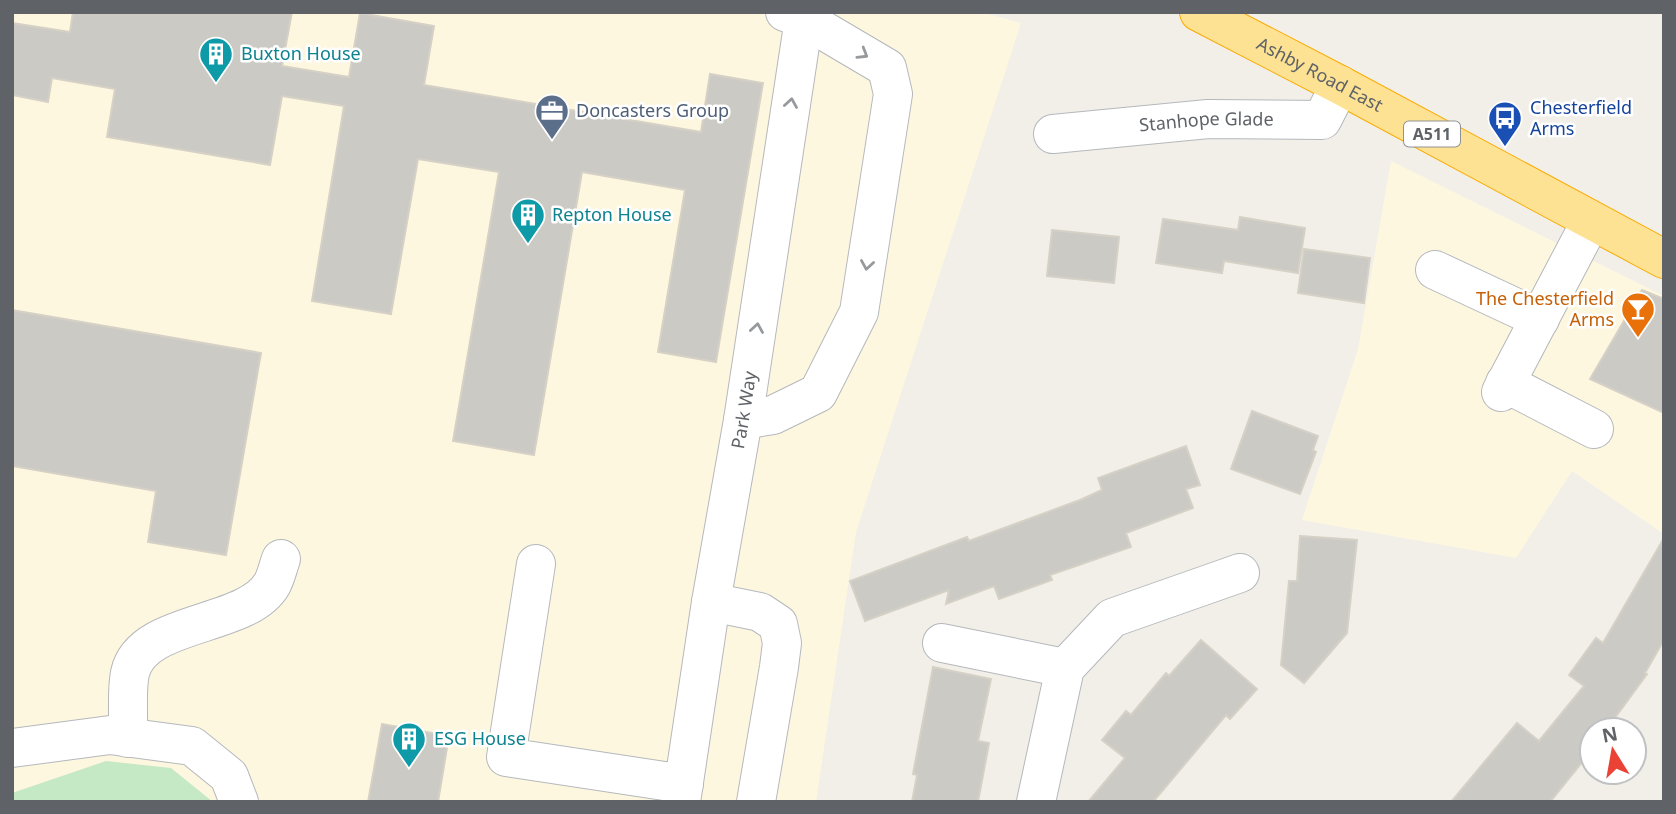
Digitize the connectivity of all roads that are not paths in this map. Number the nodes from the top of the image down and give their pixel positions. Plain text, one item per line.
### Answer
1 (1201, 13) edge
2 (795, 16) edge
3 (1340, 85) junction
4 (1052, 134) dead end
5 (1591, 221) junction
6 (1664, 258) edge
7 (1435, 270) dead end
8 (1540, 319) junction
9 (743, 420) junction
10 (1594, 429) dead end
11 (281, 559) dead end
12 (536, 564) dead end
13 (1240, 573) dead end
14 (711, 602) junction
15 (942, 643) dead end
16 (1065, 668) junction
17 (119, 736) junction
18 (12, 748) edge
19 (682, 793) edge
20 (239, 802) edge
21 (756, 802) edge
22 (1036, 802) edge

1 - 3 highway, Ashby Road East / A511
9 -> 2 street, Park Way
2 -> 9 street
3 - 4 street, Stanhope Glade
3 - 5 highway, Ashby Road East / A511
5 - 6 highway, Ashby Road East / A511
5 - 8 street
7 - 8 street
8 - 10 street
9 - 14 street, Park Way
11 - 17 street
12 - 19 street
13 - 16 street
14 - 19 street, Park Way
14 - 21 street
15 - 16 street
16 - 22 street
17 - 18 street
17 - 20 street

